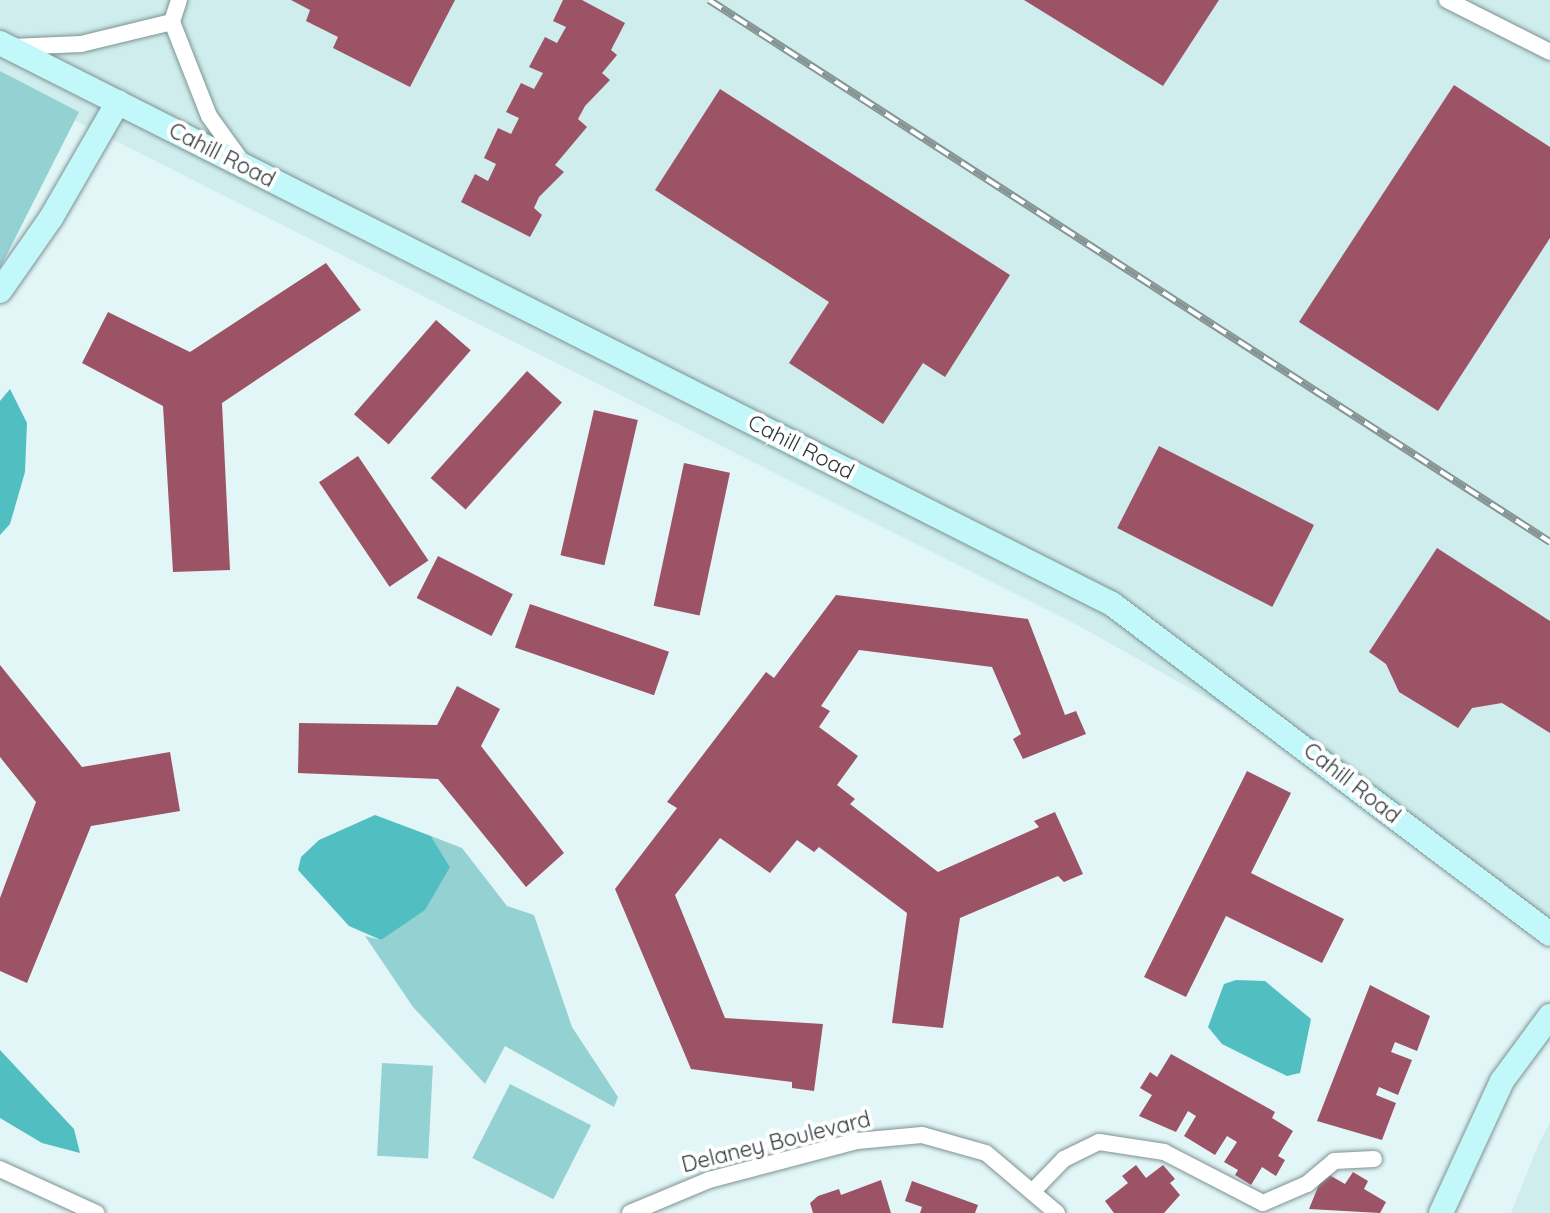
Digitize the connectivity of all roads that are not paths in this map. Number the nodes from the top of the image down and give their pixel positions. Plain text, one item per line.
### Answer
1 (179, 0) edge
2 (1447, 0) edge
3 (172, 22) junction
4 (4, 45) edge
5 (1550, 52) edge
6 (118, 102) junction
7 (249, 169) junction
8 (0, 291) edge
9 (1550, 934) edge
10 (1550, 1016) edge
11 (1374, 1159) dead end
12 (0, 1169) edge
13 (1455, 1186) junction
14 (1035, 1189) junction
15 (96, 1213) edge
16 (630, 1213) edge
17 (1057, 1213) edge
18 (1441, 1213) edge
19 (1461, 1213) edge

1 - 3 street
2 - 5 street
3 - 4 street
3 - 7 street
4 - 6 street, Cahill Road
6 - 7 street, Cahill Road
6 - 8 street
7 - 9 street, Cahill Road
10 - 13 street
11 - 14 street
12 - 15 street
13 - 18 street
13 - 19 street
14 - 16 street, Delaney Boulevard
14 - 17 street, Delaney Boulevard

